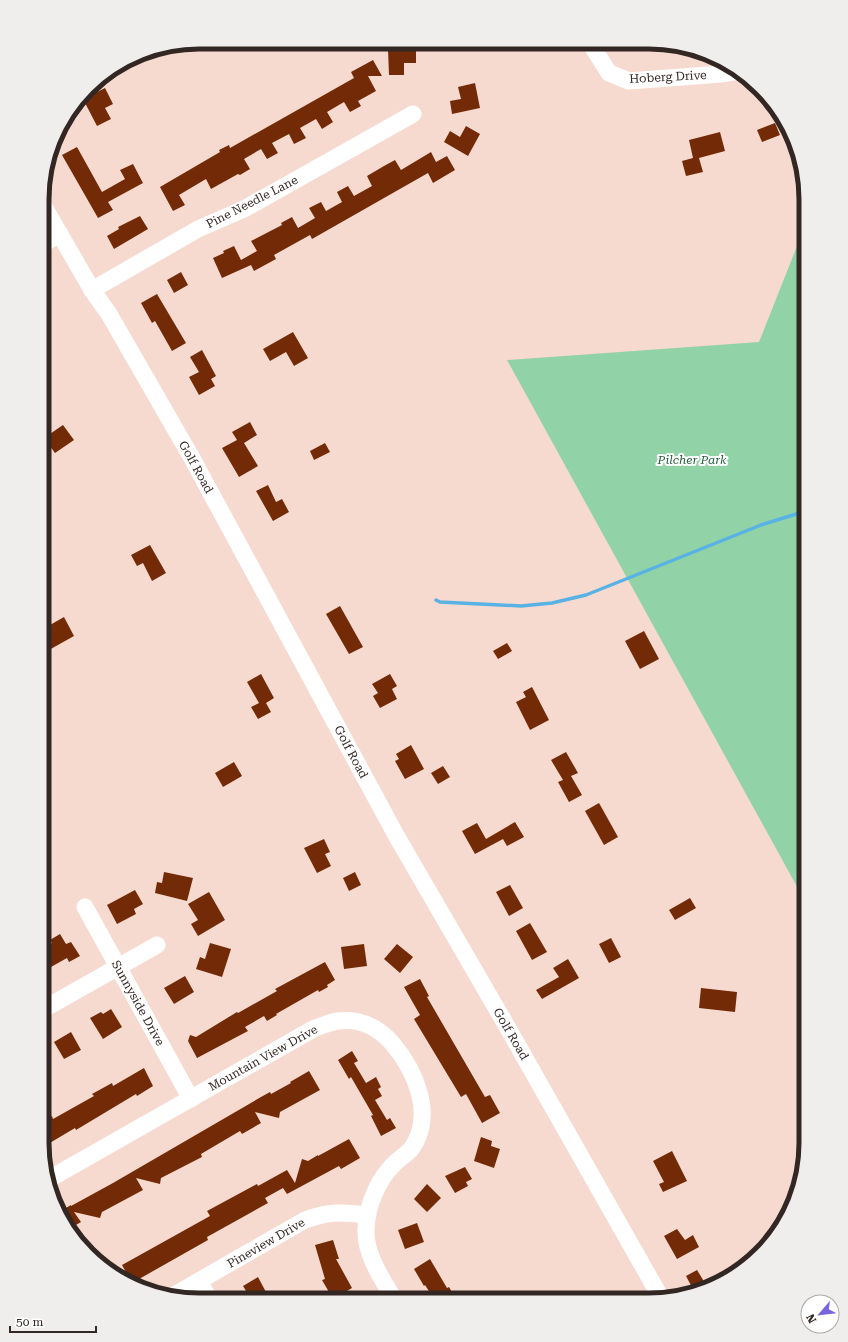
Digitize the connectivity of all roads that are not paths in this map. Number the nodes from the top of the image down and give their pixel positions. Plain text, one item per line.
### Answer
1 (594, 49) edge
2 (730, 73) edge
3 (413, 114) dead end
4 (49, 215) edge
5 (60, 234) junction
6 (49, 240) edge
7 (92, 290) junction
8 (85, 907) dead end
9 (157, 945) dead end
10 (118, 967) junction
11 (49, 1006) edge
12 (191, 1099) junction
13 (53, 1177) edge
14 (368, 1215) junction
15 (199, 1282) junction
16 (180, 1292) edge
17 (205, 1293) edge
18 (390, 1293) edge
19 (659, 1293) edge

1 - 2 street, Hoberg Drive
3 - 7 street, Pine Needle Lane
4 - 5 street, Golf Road
5 - 6 street
5 - 7 street, Golf Road
7 - 19 street, Golf Road
8 - 10 street, Sunnyside Drive
9 - 10 street
10 - 11 street
10 - 12 street, Sunnyside Drive
12 - 13 street, Mountain View Drive
12 - 14 street, Mountain View Drive
14 - 15 street, Pineview Drive
14 - 18 street, Mountain View Drive
15 - 16 street, Pineview Drive
15 - 17 street

